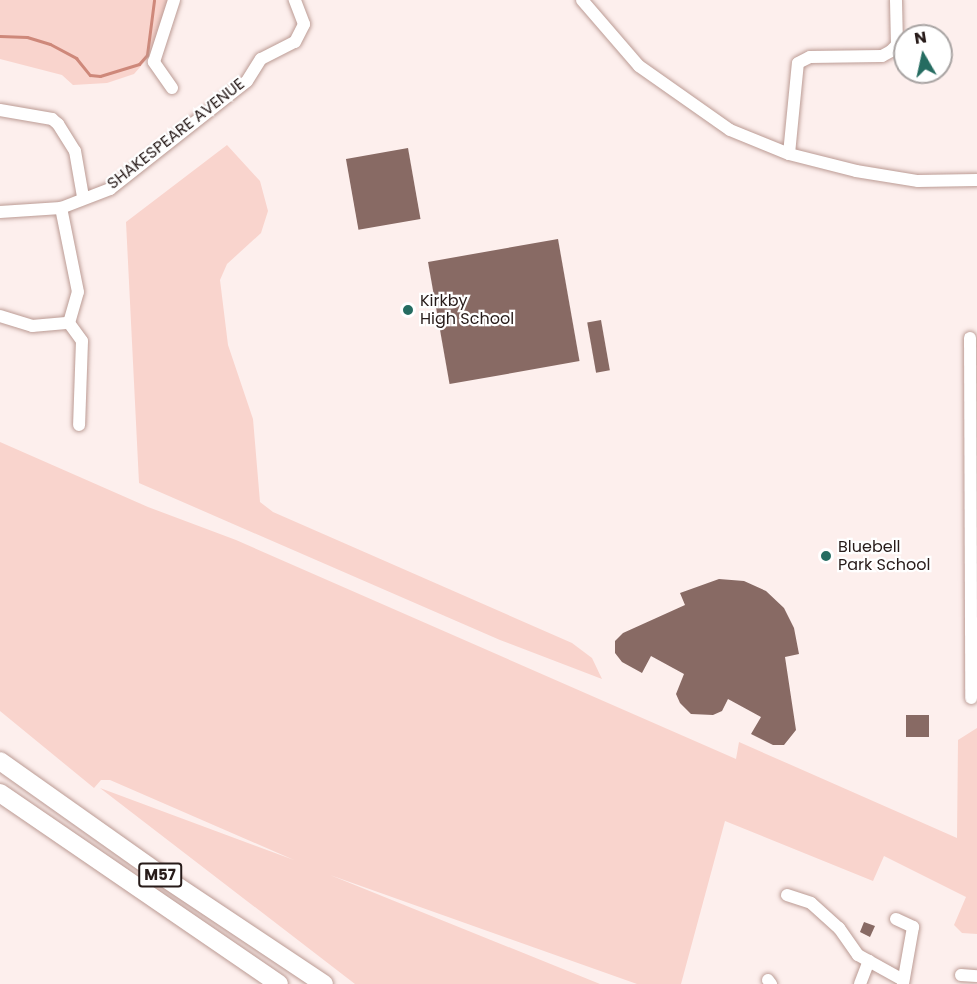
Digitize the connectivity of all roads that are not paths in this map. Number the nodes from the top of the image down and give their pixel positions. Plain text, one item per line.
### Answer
1 (174, 0) edge
2 (295, 0) edge
3 (582, 0) edge
4 (896, 0) edge
5 (172, 88) dead end
6 (0, 110) edge
7 (789, 154) junction
8 (977, 180) edge
9 (83, 197) junction
10 (61, 208) junction
11 (0, 212) edge
12 (0, 316) edge
13 (69, 323) junction
14 (970, 338) dead end
15 (974, 410) edge
16 (79, 425) dead end
17 (973, 562) edge
18 (971, 698) dead end
19 (0, 746) edge
20 (0, 761) edge
21 (0, 793) edge
22 (0, 807) edge
23 (83, 822) junction
24 (77, 848) junction
25 (787, 895) dead end
26 (896, 920) dead end
27 (869, 961) junction
28 (961, 975) dead end
29 (977, 976) edge
30 (903, 982) edge
31 (279, 984) edge
32 (324, 984) edge
33 (860, 984) edge

1 - 5 street
2 - 9 street, SHAKESPEARE AVENUE
3 - 7 street
4 - 7 street
6 - 9 street
7 - 8 street
9 - 10 street, SHAKESPEARE AVENUE
10 - 11 street, SHAKESPEARE AVENUE
10 - 13 street
12 - 13 street
13 - 16 street
14 - 15 street
15 - 17 street
17 - 18 street
19 - 23 highway, M57
20 - 23 highway, M57
21 - 24 highway, M57
22 - 24 highway, M57
23 - 32 highway, M57
24 - 31 highway, M57
25 - 27 street
26 - 30 street
27 - 30 street
27 - 33 street
28 - 29 street

